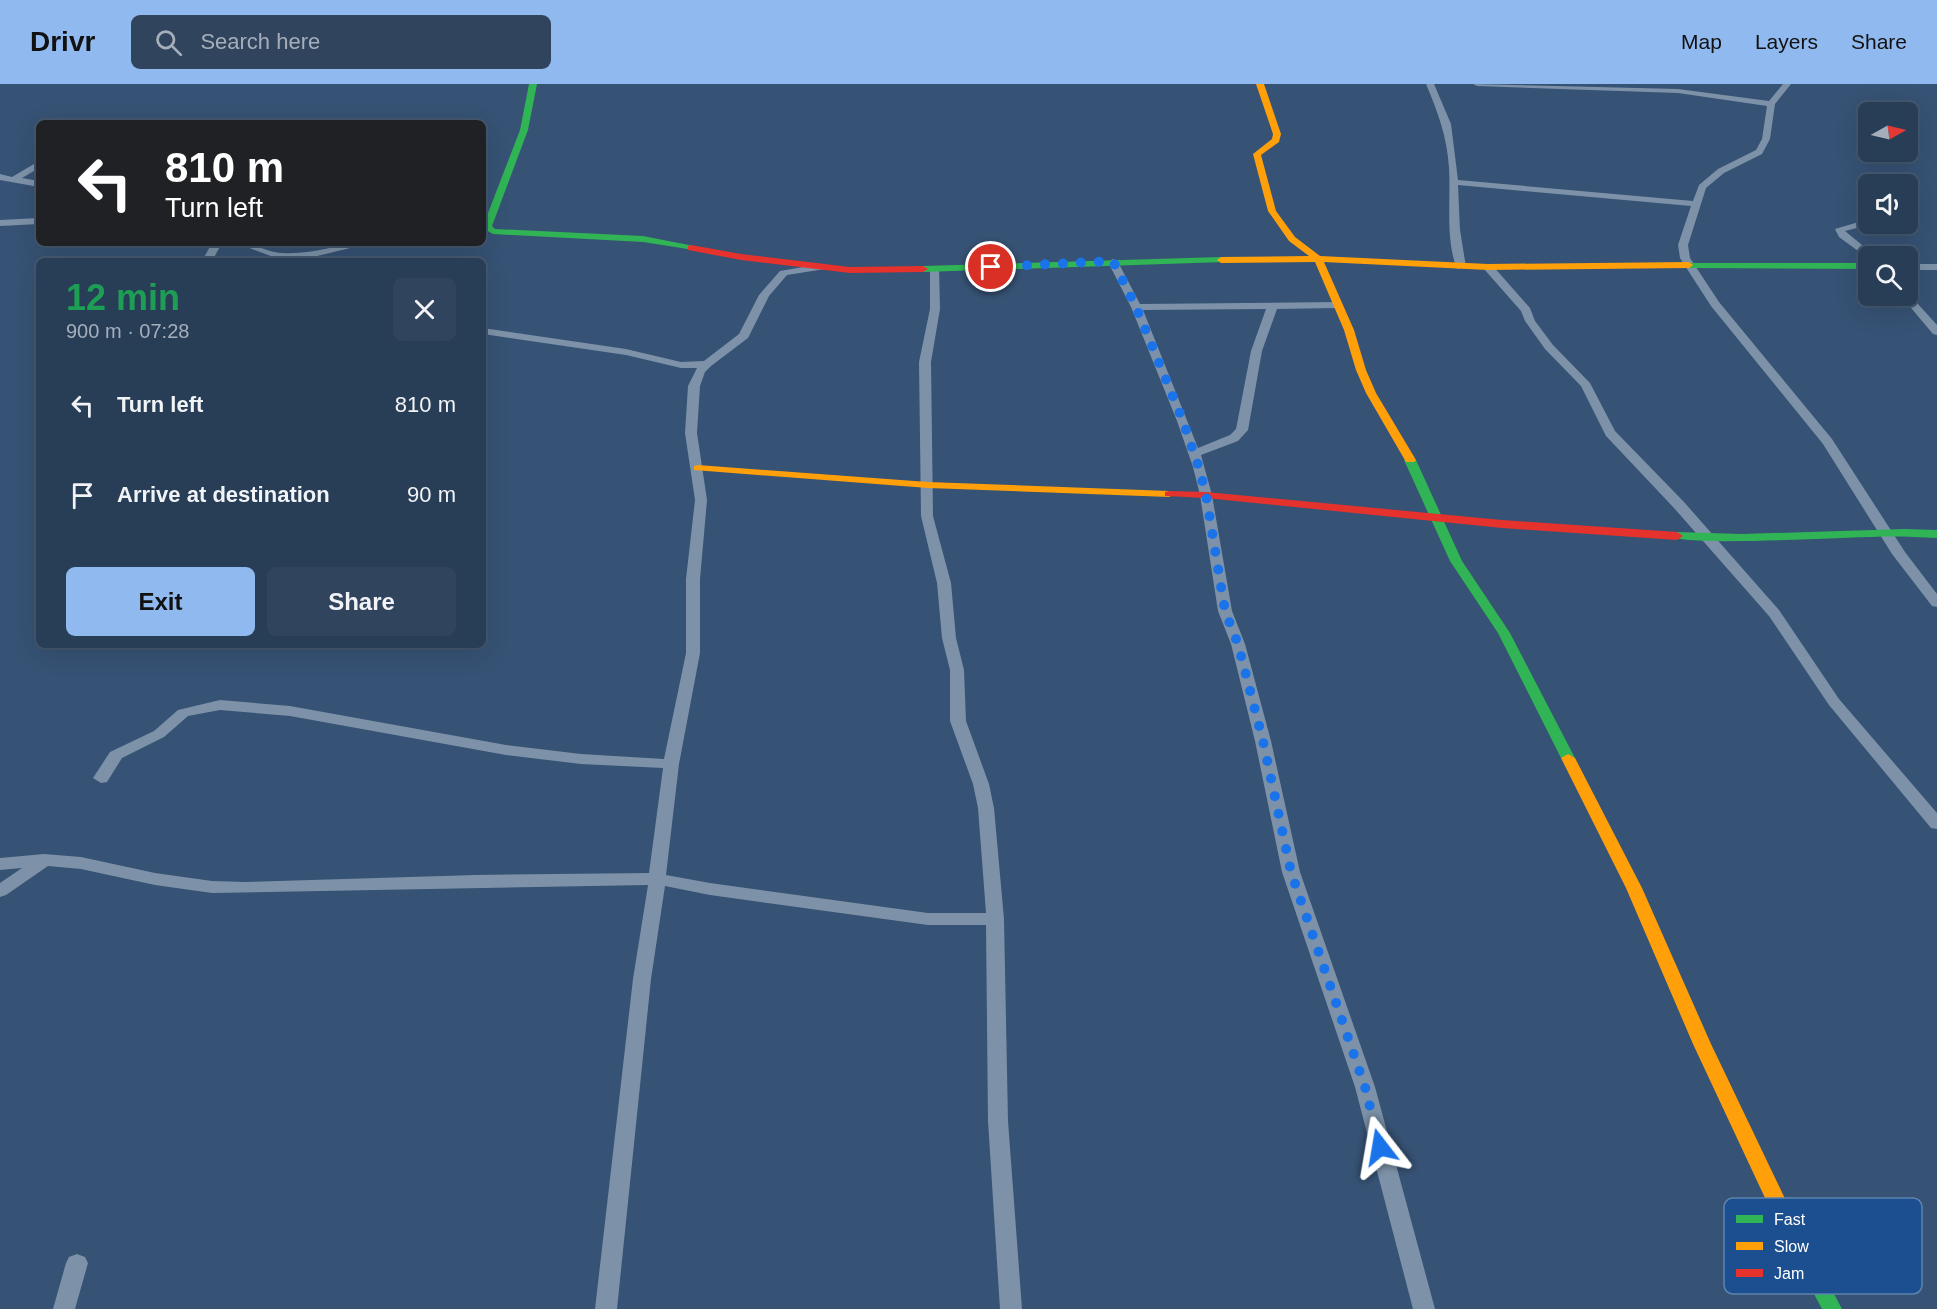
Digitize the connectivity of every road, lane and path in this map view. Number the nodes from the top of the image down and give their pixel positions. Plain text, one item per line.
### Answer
1 (533, 84) edge
2 (1260, 84) edge
3 (1430, 84) edge
4 (1477, 84) edge
5 (1787, 84) edge
6 (1771, 104) junction
7 (36, 166) edge
8 (0, 177) edge
9 (13, 180) junction
10 (1453, 182) junction
11 (36, 184) edge
12 (1698, 204) junction
13 (36, 221) edge
14 (0, 223) edge
15 (486, 225) edge
16 (1858, 225) edge
17 (486, 228) edge
18 (250, 246) edge
19 (352, 246) edge
20 (1858, 247) edge
21 (280, 256) junction
22 (286, 258) edge
23 (1318, 259) junction
24 (1113, 261) junction
25 (1687, 265) junction
26 (1858, 266) edge
27 (826, 267) junction
28 (1461, 267) junction
29 (1488, 267) junction
30 (1918, 267) edge
31 (1937, 267) edge
32 (935, 268) junction
33 (1337, 305) junction
34 (1273, 306) junction
35 (1914, 306) edge
36 (1136, 307) junction
37 (486, 331) edge
38 (1937, 333) edge
39 (707, 364) junction
40 (1194, 454) junction
41 (698, 468) junction
42 (928, 485) junction
43 (1206, 495) junction
44 (1438, 519) junction
45 (1884, 531) junction
46 (1937, 534) edge
47 (1708, 538) junction
48 (1937, 603) edge
49 (671, 764) junction
50 (101, 778) dead end
51 (1937, 824) edge
52 (44, 860) junction
53 (0, 864) edge
54 (657, 879) junction
55 (0, 891) edge
56 (995, 919) junction
57 (1774, 1198) edge
58 (77, 1263) dead end
59 (1824, 1294) edge
60 (64, 1309) edge
61 (606, 1309) edge
62 (1011, 1309) edge
63 (1424, 1309) edge
64 (1832, 1309) edge

1 - 15 street
2 - 23 street
3 - 10 street
4 - 6 street
5 - 6 street
6 - 12 street
7 - 9 street
8 - 9 street
9 - 11 street
10 - 12 street
10 - 28 street
12 - 25 street
13 - 14 street
16 - 20 street
17 - 27 street
18 - 21 street
19 - 21 street
21 - 22 street
23 - 24 street
23 - 28 street
23 - 33 street
24 - 32 street
24 - 36 street
25 - 26 street
25 - 29 street
25 - 45 street
27 - 32 street
27 - 39 street
28 - 29 street
29 - 47 street
30 - 31 street
32 - 42 street
33 - 34 street
33 - 44 street
34 - 36 street
34 - 40 street
35 - 38 street
36 - 40 street
37 - 39 street
39 - 41 street
40 - 43 street
41 - 42 street
41 - 49 street
42 - 43 street
42 - 56 street
43 - 44 street
43 - 63 street
44 - 47 street
44 - 57 street
45 - 46 street
45 - 47 street
45 - 48 street
47 - 51 street
49 - 50 street
49 - 54 street
52 - 53 street
52 - 54 street
52 - 55 street
54 - 56 street
54 - 61 street
56 - 62 street
58 - 60 street
59 - 64 street

